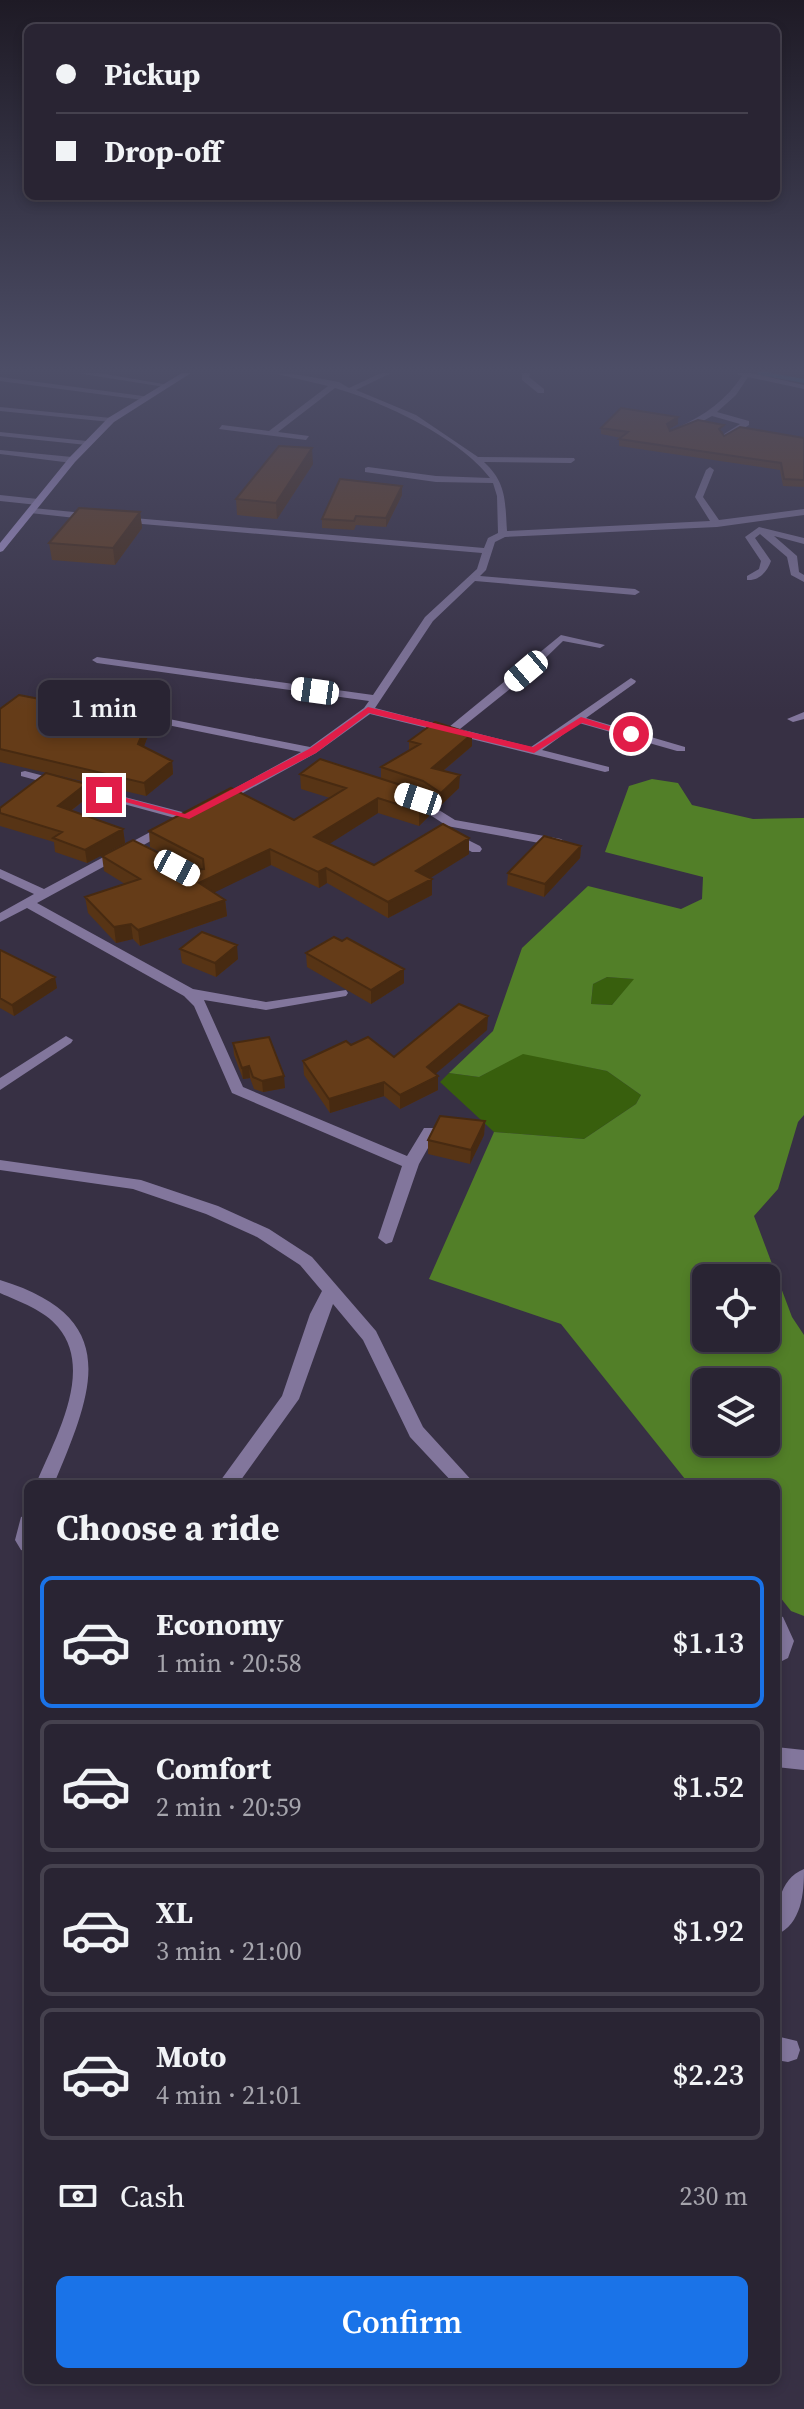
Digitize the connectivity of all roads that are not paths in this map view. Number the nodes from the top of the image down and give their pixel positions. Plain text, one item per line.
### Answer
1 (52, 485) edge
2 (498, 485) edge
3 (704, 485) edge
4 (0, 498) edge
5 (35, 506) junction
6 (804, 512) edge
7 (103, 518) edge
8 (117, 519) edge
9 (717, 524) junction
10 (760, 528) junction
11 (804, 528) edge
12 (503, 534) junction
13 (4, 540) edge
14 (804, 541) edge
15 (0, 549) edge
16 (487, 551) junction
17 (471, 578) junction
18 (750, 578) dead end
19 (804, 579) edge
20 (635, 592) dead end
21 (600, 645) dead end
22 (97, 660) dead end
23 (631, 681) dead end
24 (377, 699) junction
25 (73, 703) edge
26 (368, 710) junction
27 (581, 720) junction
28 (452, 730) junction
29 (681, 749) dead end
30 (534, 750) junction
31 (313, 757) junction
32 (605, 769) dead end
33 (25, 774) dead end
34 (403, 794) edge
35 (209, 806) edge
36 (451, 823) junction
37 (563, 844) edge
38 (132, 845) junction
39 (476, 849) dead end
40 (146, 852) edge
41 (0, 873) edge
42 (42, 893) junction
43 (27, 903) junction
44 (0, 918) edge
45 (189, 993) junction
46 (341, 993) dead end
47 (66, 1040) dead end
48 (0, 1085) edge
49 (429, 1132) edge
50 (411, 1164) junction
51 (0, 1165) edge
52 (386, 1238) dead end
53 (0, 1286) edge
54 (331, 1291) junction
55 (46, 1480) edge
56 (230, 1480) edge
57 (462, 1480) edge
58 (780, 1632) edge
59 (780, 1653) edge
60 (780, 1757) edge
61 (804, 1760) edge
62 (804, 1880) edge
63 (780, 1917) edge

1 - 5 main road
2 - 12 street
3 - 9 street
4 - 5 street
5 - 7 street
5 - 13 main road
6 - 10 street
8 - 16 street
9 - 10 street
9 - 12 street
10 - 11 street
10 - 14 street
10 - 18 street
10 - 19 street
12 - 16 street
13 - 15 main road
16 - 17 street
17 - 20 street
17 - 24 street
21 - 28 street
22 - 24 street
23 - 27 street
24 - 26 street
25 - 31 street
26 - 28 street
26 - 31 street
27 - 29 street
27 - 30 street
28 - 30 street
30 - 32 street
31 - 35 street
33 - 38 street
34 - 36 street
36 - 37 street
36 - 39 street
38 - 40 street
38 - 42 street
41 - 42 street
42 - 43 street
43 - 44 street
43 - 45 street
45 - 46 street
45 - 50 street
47 - 48 street
49 - 50 street
50 - 52 street
51 - 54 street
53 - 55 street
54 - 56 street
54 - 57 street
58 - 59 street
60 - 61 street
62 - 63 street

